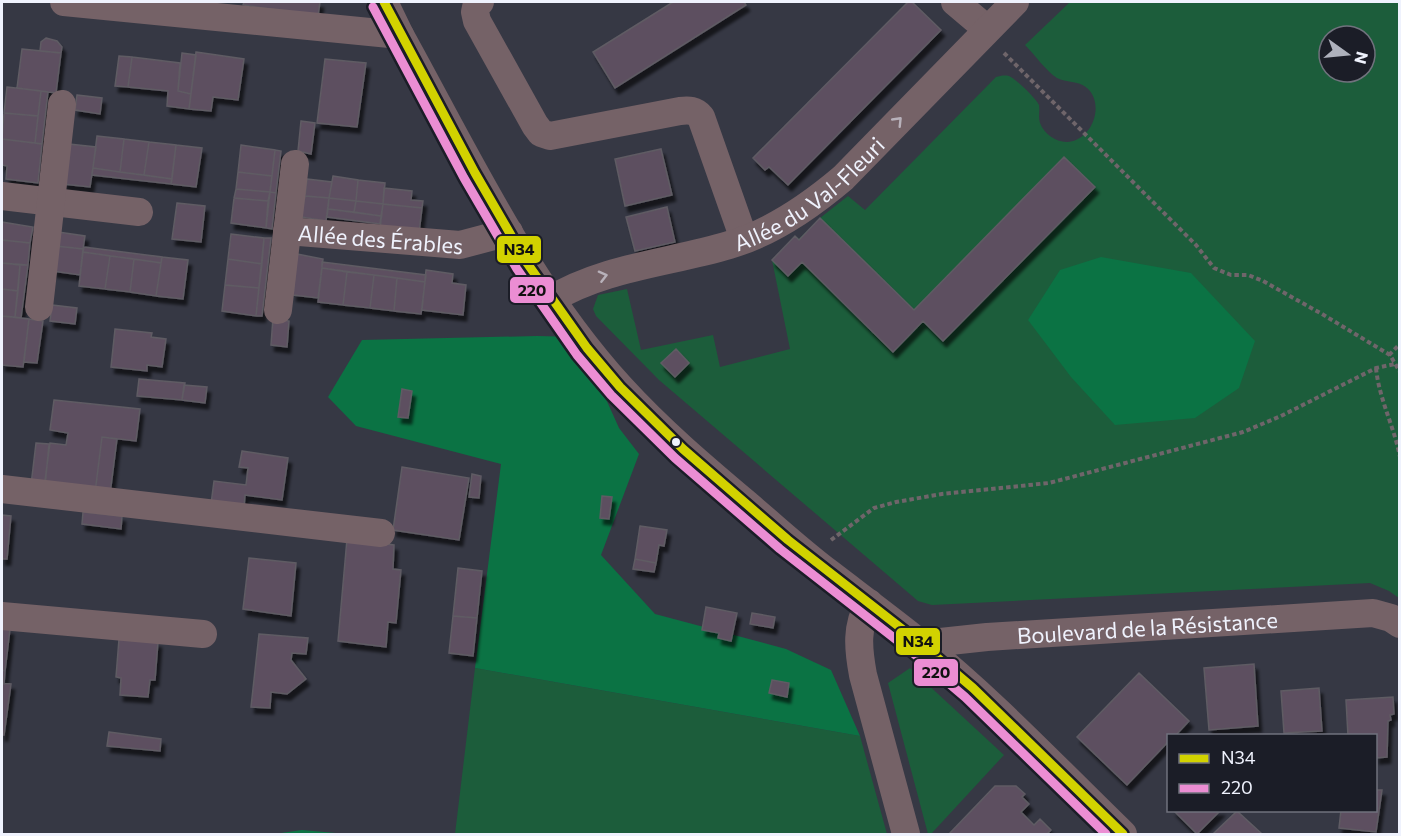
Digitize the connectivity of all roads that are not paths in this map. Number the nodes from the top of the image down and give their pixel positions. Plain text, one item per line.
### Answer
1 (64, 2) edge
2 (384, 2) edge
3 (480, 2) edge
4 (955, 2) edge
5 (1015, 2) edge
6 (985, 31) junction
7 (400, 35) junction
8 (62, 104) dead end
9 (295, 164) dead end
10 (2, 196) edge
11 (51, 202) junction
12 (139, 212) dead end
13 (287, 231) junction
14 (509, 232) junction
15 (744, 239) junction
16 (550, 300) junction
17 (39, 307) dead end
18 (278, 310) dead end
19 (2, 489) edge
20 (381, 533) dead end
21 (869, 603) junction
22 (2, 616) edge
23 (1400, 624) edge
24 (203, 634) dead end
25 (922, 644) junction
26 (906, 834) edge
27 (1123, 834) edge

1 - 7 street
2 - 7 street
3 - 15 street
4 - 6 street
5 - 6 street, Allée du Val-Fleuri
15 -> 6 street, Allée du Val-Fleuri
7 - 14 street
8 - 11 street
9 - 13 street, Allée des Érables
10 - 11 street
11 - 12 street
11 - 17 street
13 - 14 street, Allée des Érables
13 - 18 street, Allée des Érables
14 - 16 street
16 -> 15 street, Allée du Val-Fleuri
16 - 21 street
19 - 20 street
21 - 25 street
21 - 26 street
22 - 24 street
23 - 25 street, Boulevard de la Résistance
25 - 27 street

